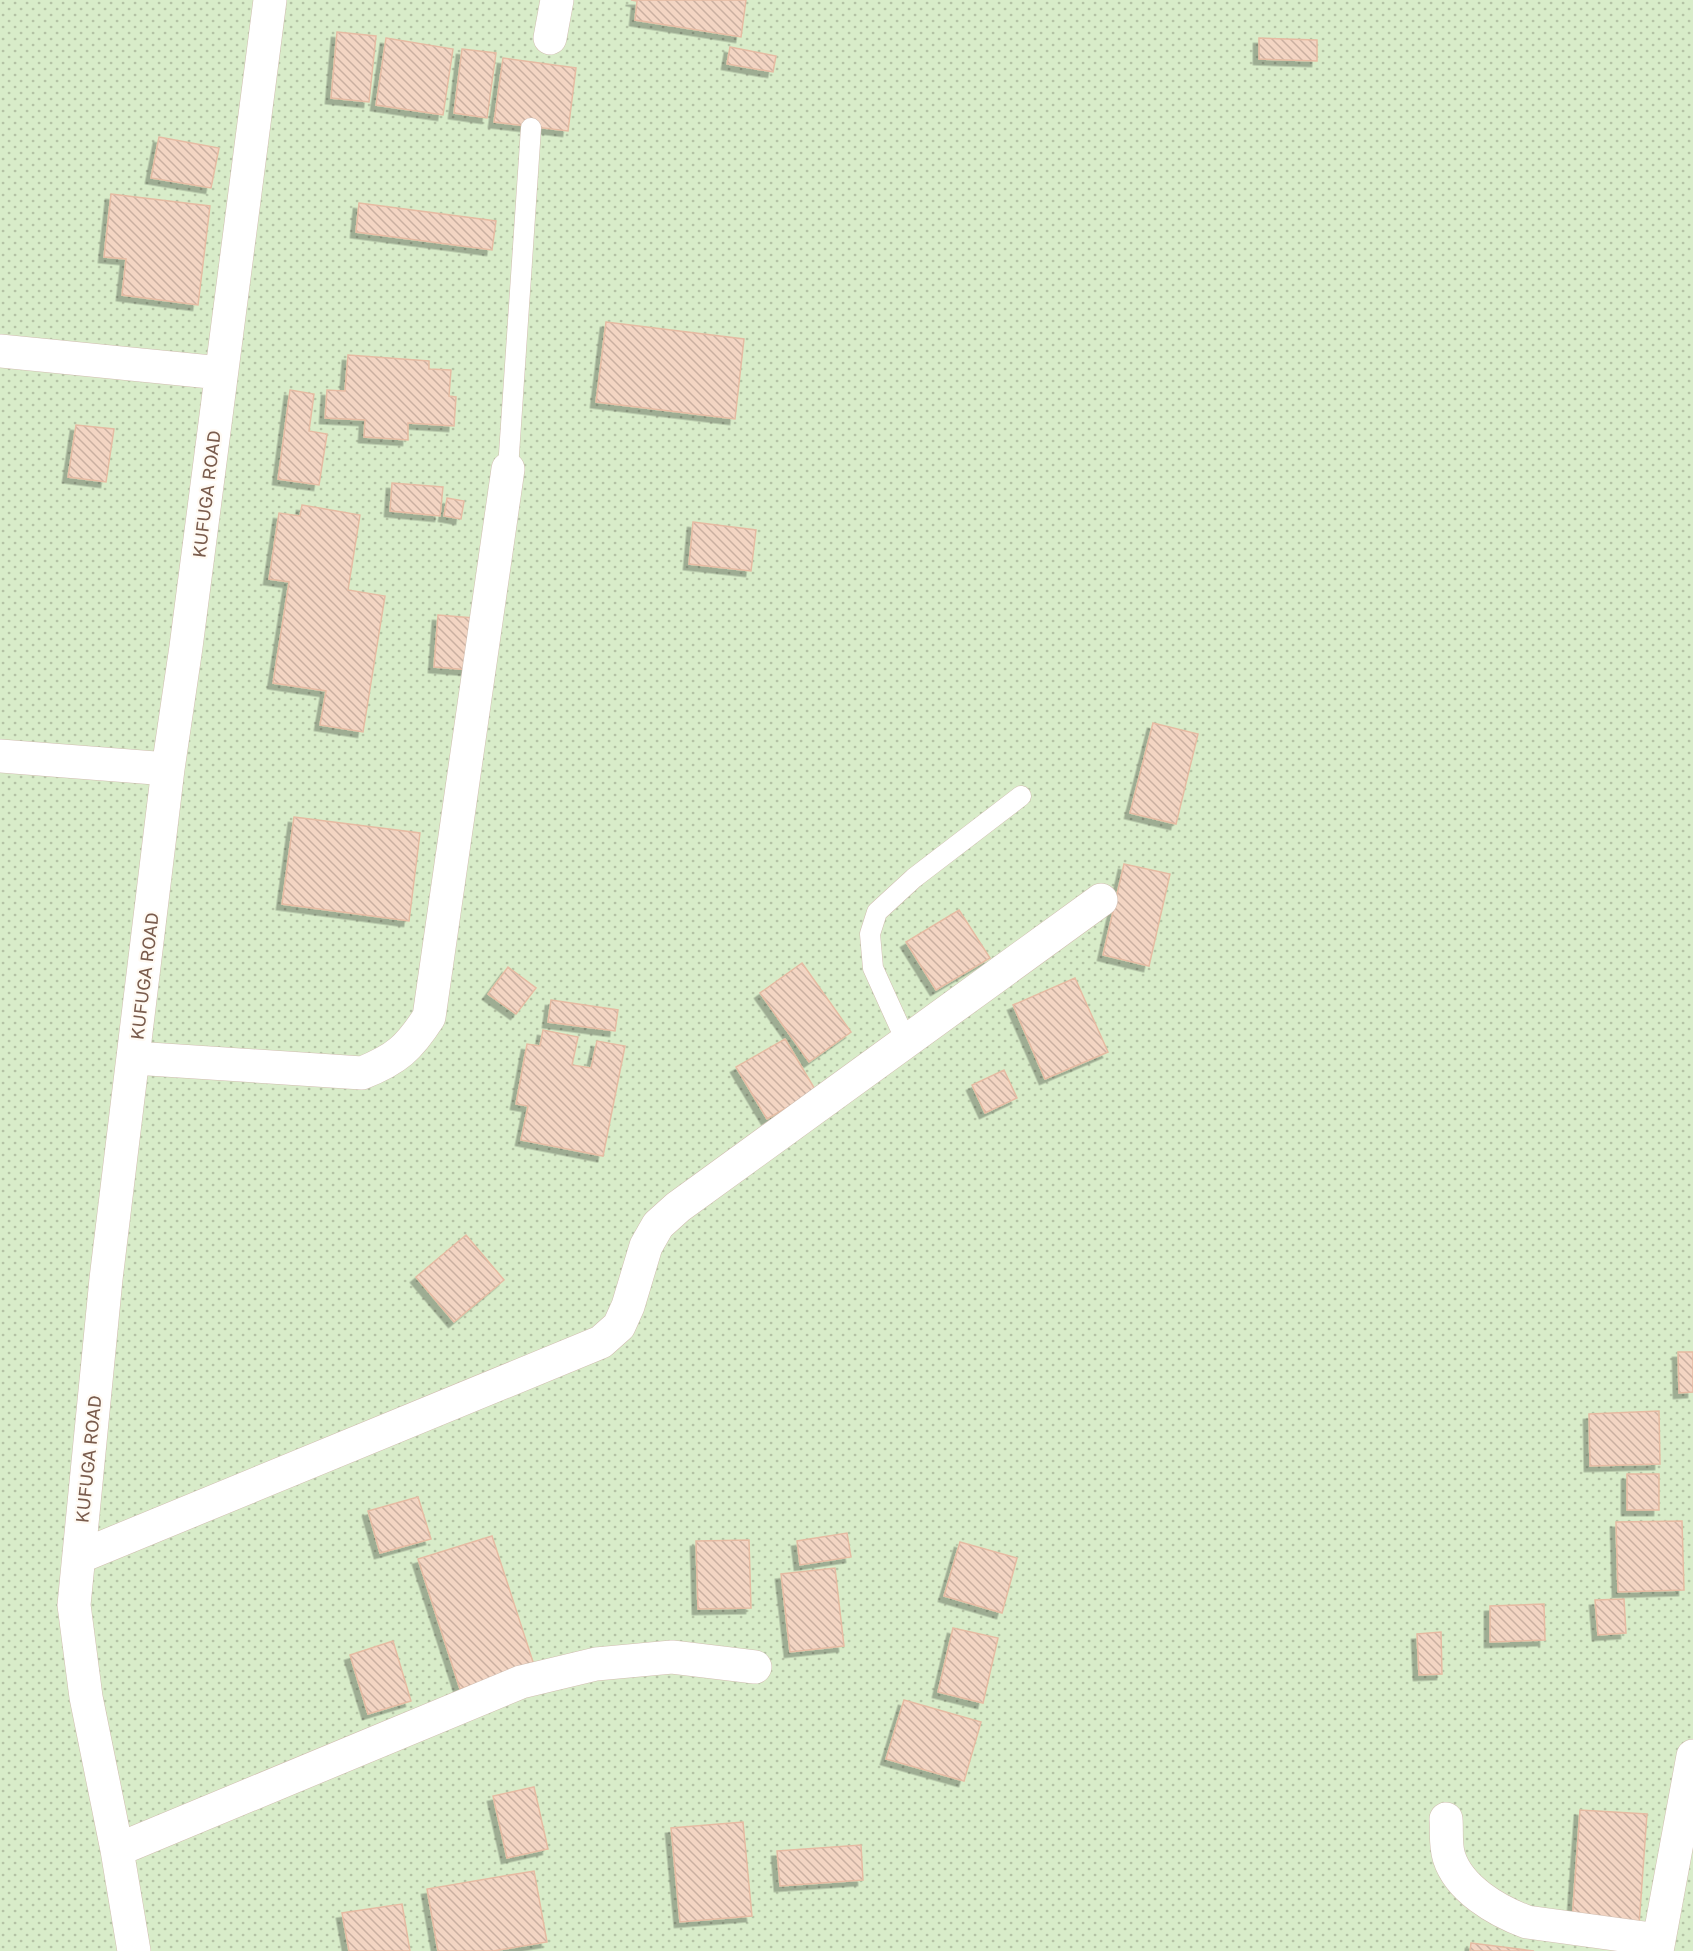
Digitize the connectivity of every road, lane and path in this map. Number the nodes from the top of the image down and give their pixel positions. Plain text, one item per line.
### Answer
1 (270, 0) edge
2 (557, 0) edge
3 (550, 38) dead end
4 (531, 128) dead end
5 (0, 351) edge
6 (221, 374) junction
7 (508, 469) joint
8 (0, 756) edge
9 (168, 769) junction
10 (1021, 796) dead end
11 (1101, 900) dead end
12 (906, 1041) junction
13 (134, 1058) junction
14 (79, 1557) junction
15 (754, 1667) dead end
16 (1693, 1756) edge
17 (1446, 1818) dead end
18 (117, 1850) junction
19 (1658, 1946) edge
20 (134, 1951) edge

1 - 6 street, KUFUGA ROAD
2 - 3 street
4 - 7 lane
5 - 6 street
6 - 9 street, KUFUGA ROAD
7 - 13 street
8 - 9 street
9 - 13 street, KUFUGA ROAD
10 - 12 lane
11 - 12 street
12 - 14 street
13 - 14 street, KUFUGA ROAD
14 - 18 street, KUFUGA ROAD
15 - 18 street
16 - 19 street
17 - 19 street
18 - 20 street, KUFUGA ROAD

